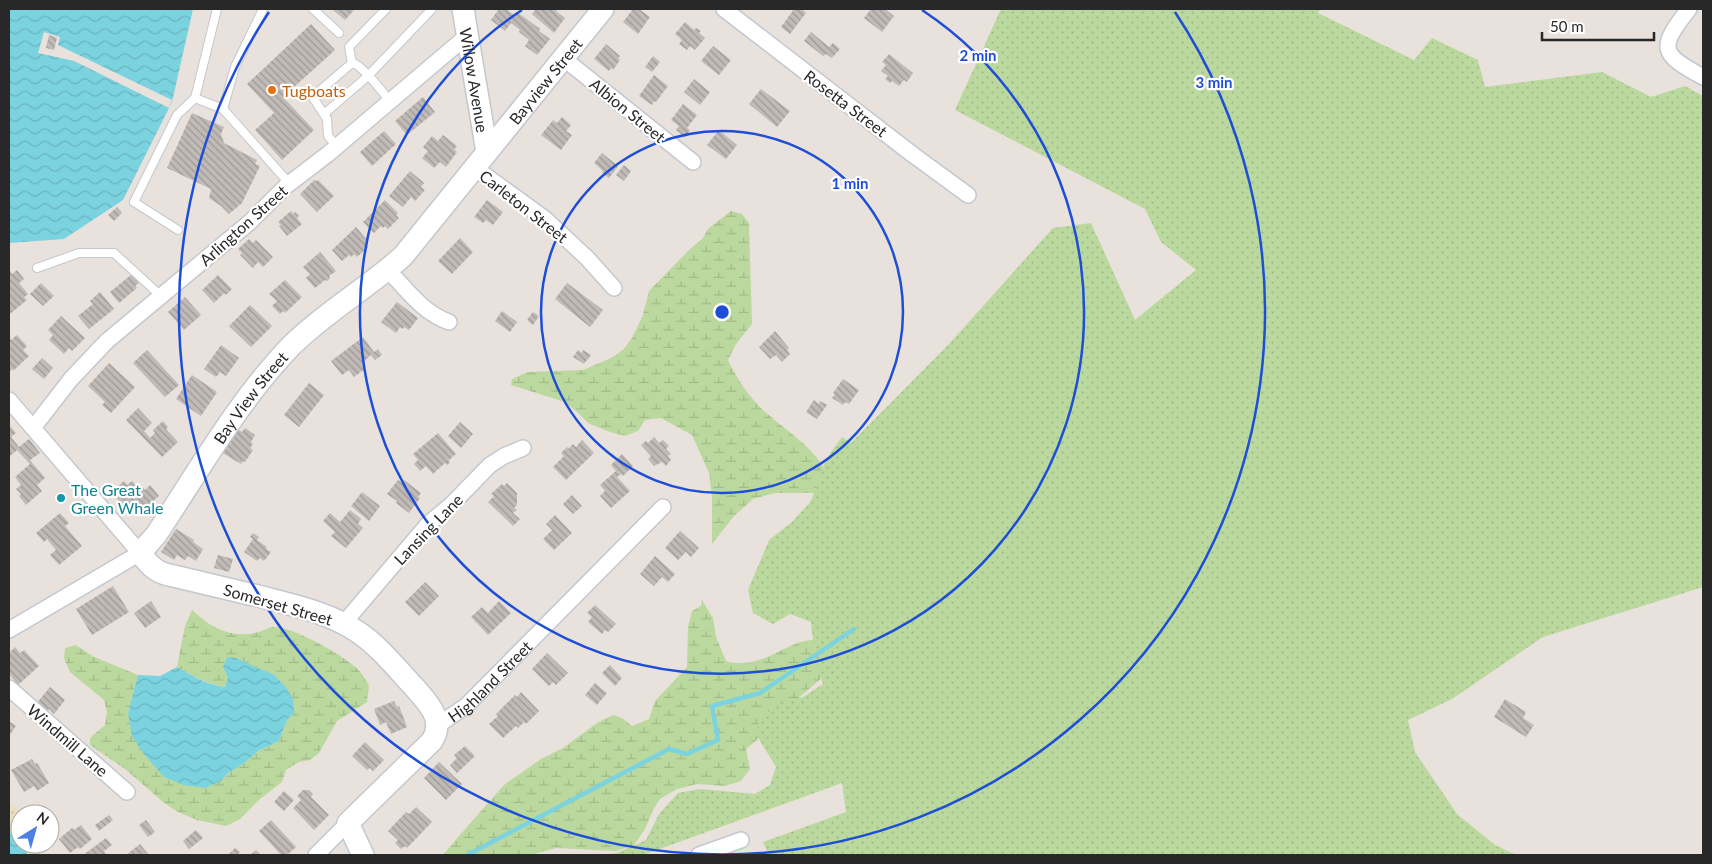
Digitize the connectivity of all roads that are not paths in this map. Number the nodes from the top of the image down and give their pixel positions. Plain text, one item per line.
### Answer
1 (217, 9) edge
2 (263, 9) edge
3 (313, 9) edge
4 (386, 9) edge
5 (432, 9) edge
6 (463, 9) edge
7 (603, 9) edge
8 (724, 9) edge
9 (1689, 9) edge
10 (339, 33) dead end
11 (468, 35) junction
12 (564, 58) junction
13 (352, 63) junction
14 (368, 76) junction
15 (1703, 77) edge
16 (195, 98) junction
17 (390, 101) junction
18 (224, 109) junction
19 (324, 114) junction
20 (337, 146) junction
21 (481, 160) junction
22 (693, 162) dead end
23 (289, 183) junction
24 (968, 195) dead end
25 (178, 230) dead end
26 (37, 268) dead end
27 (388, 270) junction
28 (614, 288) dead end
29 (161, 296) junction
30 (448, 322) dead end
31 (9, 400) edge
32 (33, 428) junction
33 (523, 448) dead end
34 (663, 506) dead end
35 (140, 553) junction
36 (344, 623) junction
37 (9, 630) edge
38 (9, 688) edge
39 (438, 725) junction
40 (128, 792) dead end
41 (348, 823) junction
42 (741, 840) dead end
43 (316, 855) edge
44 (363, 855) edge
45 (699, 855) edge

1 - 16 lane
2 - 18 lane
3 - 10 lane
4 - 13 lane
5 - 14 lane
6 - 11 street, Willow Avenue
7 - 12 street, Bayview Street
8 - 24 street, Rosetta Street
9 - 15 street
11 - 17 street, Arlington Street
11 - 21 street, Willow Avenue
12 - 21 street, Bayview Street
12 - 22 street, Albion Street
13 - 14 lane
13 - 19 lane
14 - 17 lane
14 - 19 lane
16 - 18 lane
16 - 25 lane
17 - 20 street, Arlington Street
18 - 23 lane
19 - 20 lane
20 - 23 street, Arlington Street
21 - 27 street, Bay View Street
21 - 28 street, Carleton Street
23 - 29 street, Arlington Street
26 - 29 lane
27 - 30 street
27 - 35 street, Bay View Street
29 - 32 street, Arlington Street
31 - 32 street
32 - 35 street
33 - 36 street, Lansing Lane
34 - 39 street, Highland Street
35 - 36 street, Somerset Street
35 - 37 street, Bay View Street
36 - 39 street, Somerset Street
38 - 40 street, Windmill Lane
39 - 41 street, Highland Street
41 - 43 street, Highland Street
41 - 44 street
42 - 45 street

